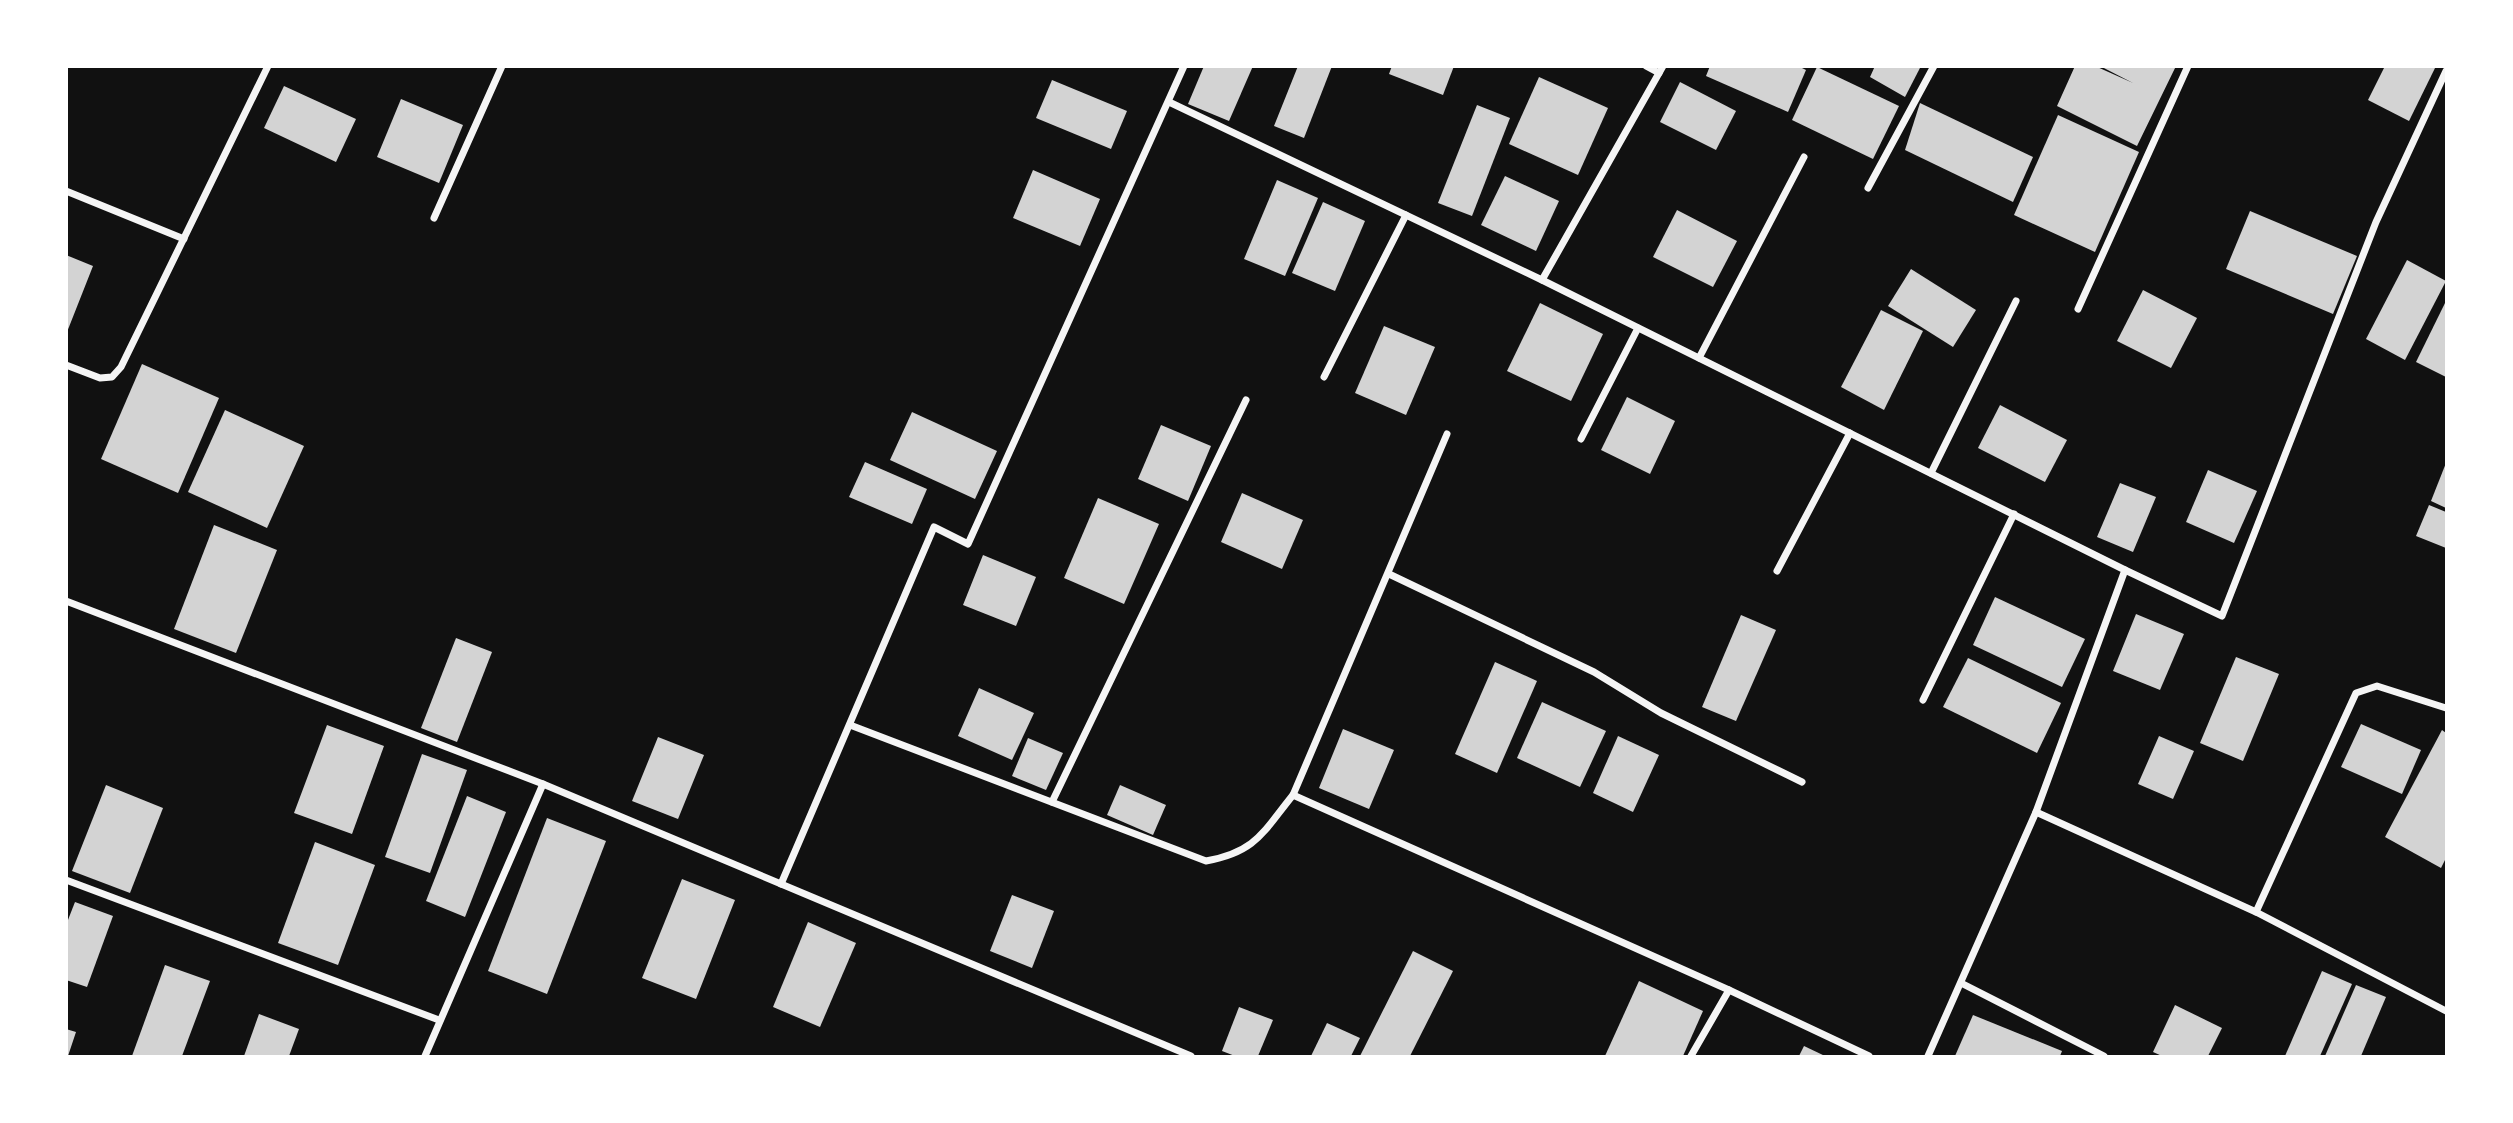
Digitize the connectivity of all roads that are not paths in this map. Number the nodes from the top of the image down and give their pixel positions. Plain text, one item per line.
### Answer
1 (268, 66) edge
2 (502, 66) edge
3 (1184, 66) edge
4 (1646, 66) edge
5 (1934, 66) edge
6 (2188, 66) edge
7 (1661, 70) edge
8 (2446, 71) edge
9 (1169, 102) junction
10 (1804, 157) dead end
11 (1868, 188) dead end
12 (66, 191) edge
13 (1406, 215) junction
14 (434, 218) dead end
15 (184, 239) junction
16 (1542, 280) junction
17 (2016, 301) dead end
18 (2078, 309) dead end
19 (1638, 328) junction
20 (1699, 358) junction
21 (66, 365) edge
22 (1324, 377) dead end
23 (1246, 400) dead end
24 (1447, 433) dead end
25 (1850, 433) junction
26 (1581, 439) dead end
27 (1931, 473) junction
28 (2014, 514) junction
29 (1777, 570) dead end
30 (2126, 570) junction
31 (1388, 574) junction
32 (66, 601) edge
33 (1923, 700) dead end
34 (2446, 708) edge
35 (850, 725) junction
36 (1802, 782) dead end
37 (543, 784) junction
38 (1293, 795) junction
39 (1052, 803) junction
40 (2036, 812) junction
41 (66, 880) edge
42 (781, 884) junction
43 (2256, 912) junction
44 (1961, 983) junction
45 (1729, 990) junction
46 (2446, 1011) edge
47 (439, 1020) junction
48 (425, 1056) edge
49 (1191, 1056) edge
50 (1691, 1056) edge
51 (1869, 1056) edge
52 (1928, 1056) edge
53 (2104, 1056) edge

1 - 15 street
2 - 14 street
3 - 9 street
4 - 7 street
5 - 11 street
6 - 18 street
7 - 16 street
8 - 30 street
9 - 13 street
9 - 35 street
10 - 20 street
12 - 15 street
13 - 16 street
13 - 22 street
15 - 21 street
16 - 19 street
17 - 27 street
19 - 20 street
19 - 26 street
20 - 25 street
23 - 39 street
24 - 31 street
25 - 27 street
25 - 29 street
27 - 28 street
28 - 30 street
28 - 33 street
30 - 40 street
31 - 36 street
31 - 38 street
32 - 37 street
34 - 43 street
35 - 39 street
35 - 42 street
37 - 42 street
37 - 47 street
38 - 39 street
38 - 45 street
40 - 43 street
40 - 44 street
41 - 47 street
42 - 49 street
43 - 46 street
44 - 52 street
44 - 53 street
45 - 50 street
45 - 51 street
47 - 48 street

